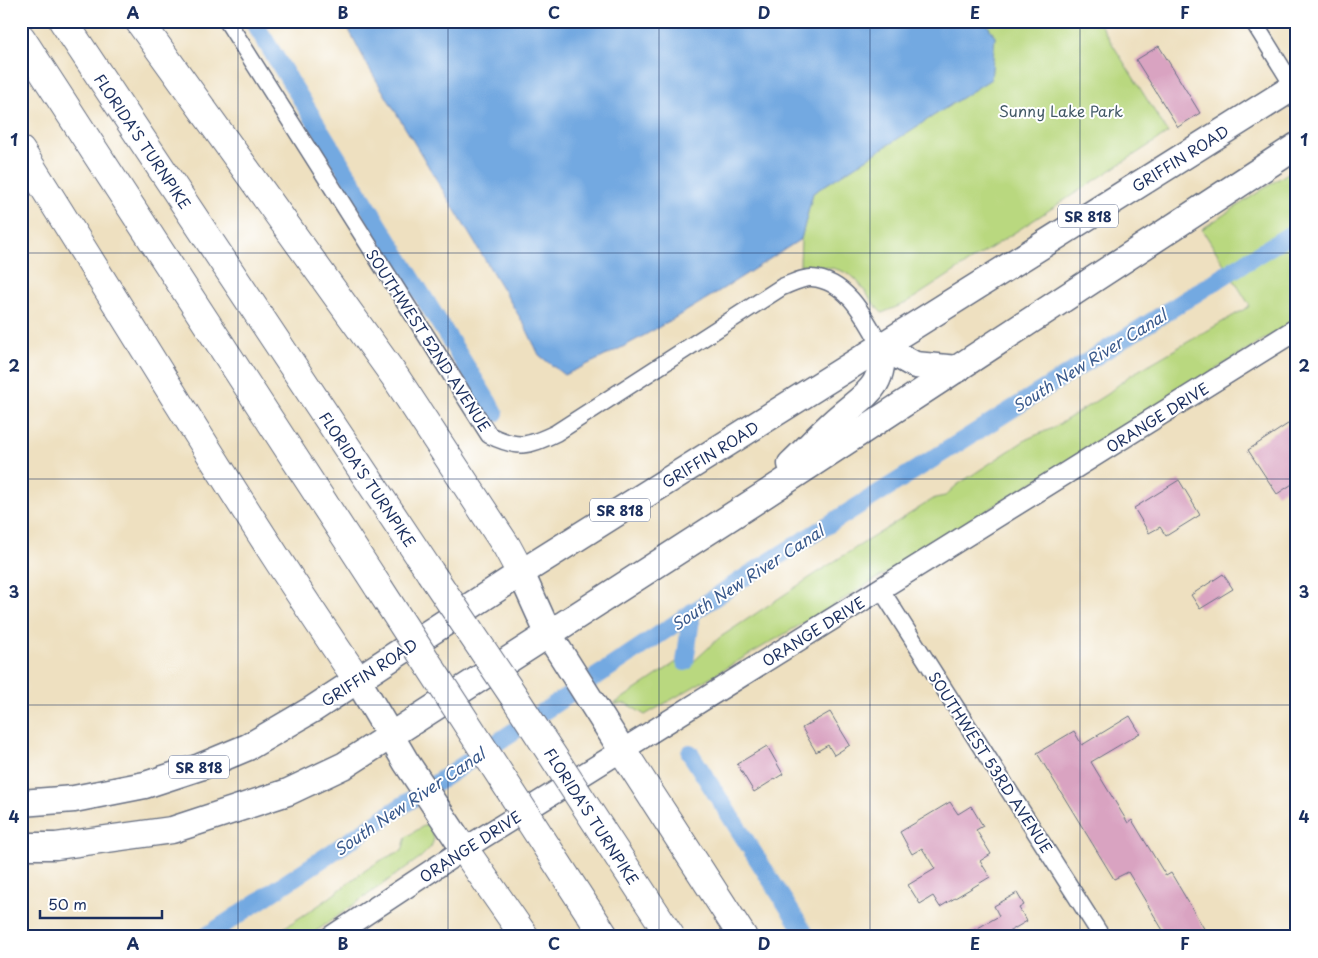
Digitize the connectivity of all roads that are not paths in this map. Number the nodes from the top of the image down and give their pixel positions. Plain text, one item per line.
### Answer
1 (63, 21) edge
2 (139, 21) edge
3 (228, 21) edge
4 (1253, 21) edge
5 (21, 38) edge
6 (1296, 88) edge
7 (1297, 146) edge
8 (21, 151) edge
9 (1297, 329) edge
10 (882, 346) junction
11 (958, 369) junction
12 (752, 503) junction
13 (521, 573) junction
14 (880, 588) junction
15 (549, 635) junction
16 (357, 679) junction
17 (390, 737) junction
18 (622, 750) junction
19 (21, 803) edge
20 (21, 846) edge
21 (464, 849) junction
22 (332, 937) edge
23 (525, 937) edge
24 (605, 937) edge
25 (671, 937) edge
26 (743, 937) edge
27 (1102, 937) edge

1 - 25 highway, FLORIDA'S TURNPIKE, bridge
2 - 13 highway
3 - 10 street, SOUTHWEST 52ND AVENUE
4 - 6 street
5 - 24 highway, bridge
6 - 10 main road, GRIFFIN ROAD / SR 818
7 - 11 main road
8 - 16 highway
9 - 14 street, ORANGE DRIVE
10 - 11 main road
10 - 12 main road
10 - 13 main road, GRIFFIN ROAD / SR 818
11 - 12 main road
12 - 15 main road
13 - 15 main road
13 - 16 main road, GRIFFIN ROAD / SR 818
14 - 18 street, ORANGE DRIVE
14 - 27 street, SOUTHWEST 53RD AVENUE
15 - 17 main road
15 - 18 main road
16 - 17 main road
16 - 19 main road, GRIFFIN ROAD / SR 818
17 - 20 main road
17 - 21 main road
18 - 21 street, ORANGE DRIVE
18 - 26 highway
21 - 22 street, ORANGE DRIVE
21 - 23 highway

